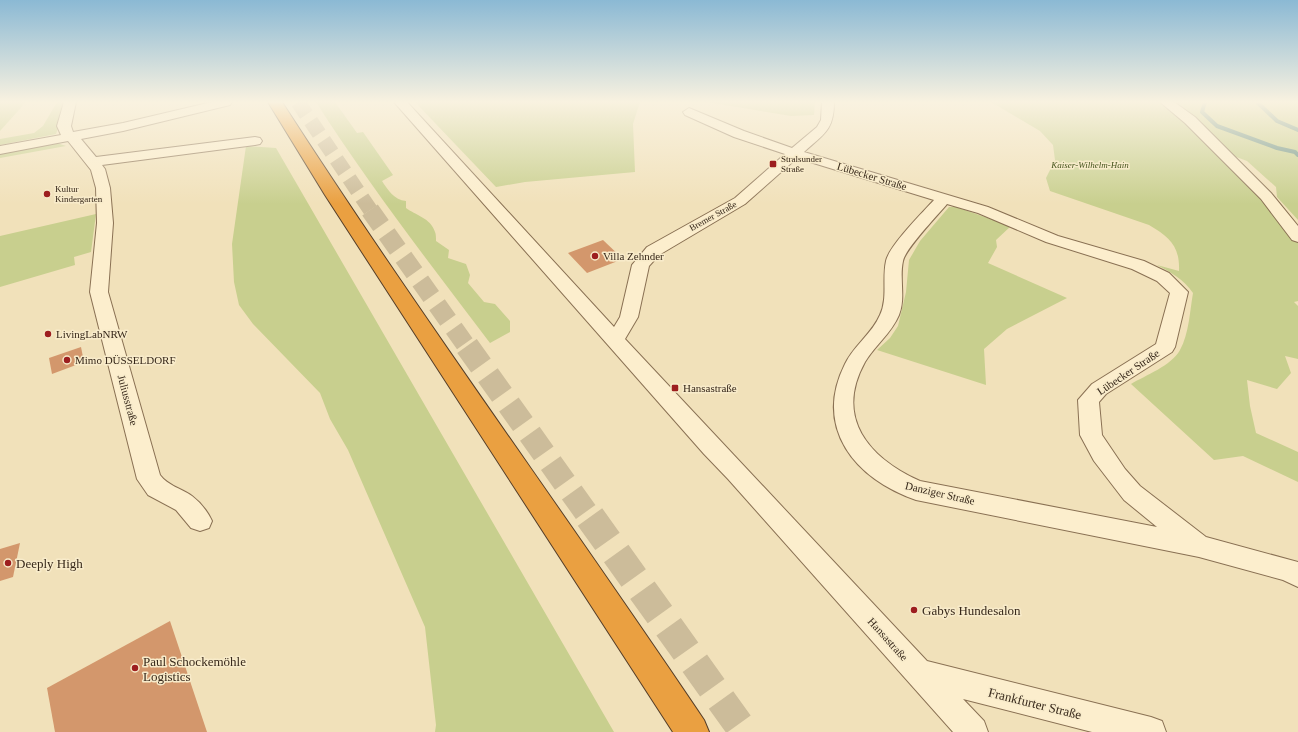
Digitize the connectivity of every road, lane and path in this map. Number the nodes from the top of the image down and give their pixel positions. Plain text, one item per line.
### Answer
1 (71, 136) joint
2 (296, 136) edge
3 (431, 136) edge
4 (745, 136) edge
5 (813, 136) edge
6 (1206, 136) edge
7 (255, 141) dead end
8 (0, 150) edge
9 (794, 153) junction
10 (92, 162) junction
11 (944, 198) junction
12 (1298, 237) edge
13 (615, 340) junction
14 (200, 521) dead end
15 (1199, 546) junction
16 (1298, 575) edge
17 (919, 673) junction
18 (692, 732) edge
19 (973, 732) edge
20 (1151, 732) edge

1 - 8 street
1 - 10 street, Juliusstraße
2 - 18 highway
3 - 13 street, Hansastraße
4 - 9 street
5 - 9 street, Bremer Straße
6 - 12 street
7 - 10 street
9 - 11 street, Lübecker Straße
9 - 13 street, Bremer Straße
10 - 14 street, Juliusstraße
11 - 15 street, Lübecker Straße
11 - 15 street, Danziger Straße
13 - 17 street, Hansastraße
15 - 16 street, Lübecker Straße
17 - 19 street, Hansastraße
17 - 20 street, Frankfurter Straße

